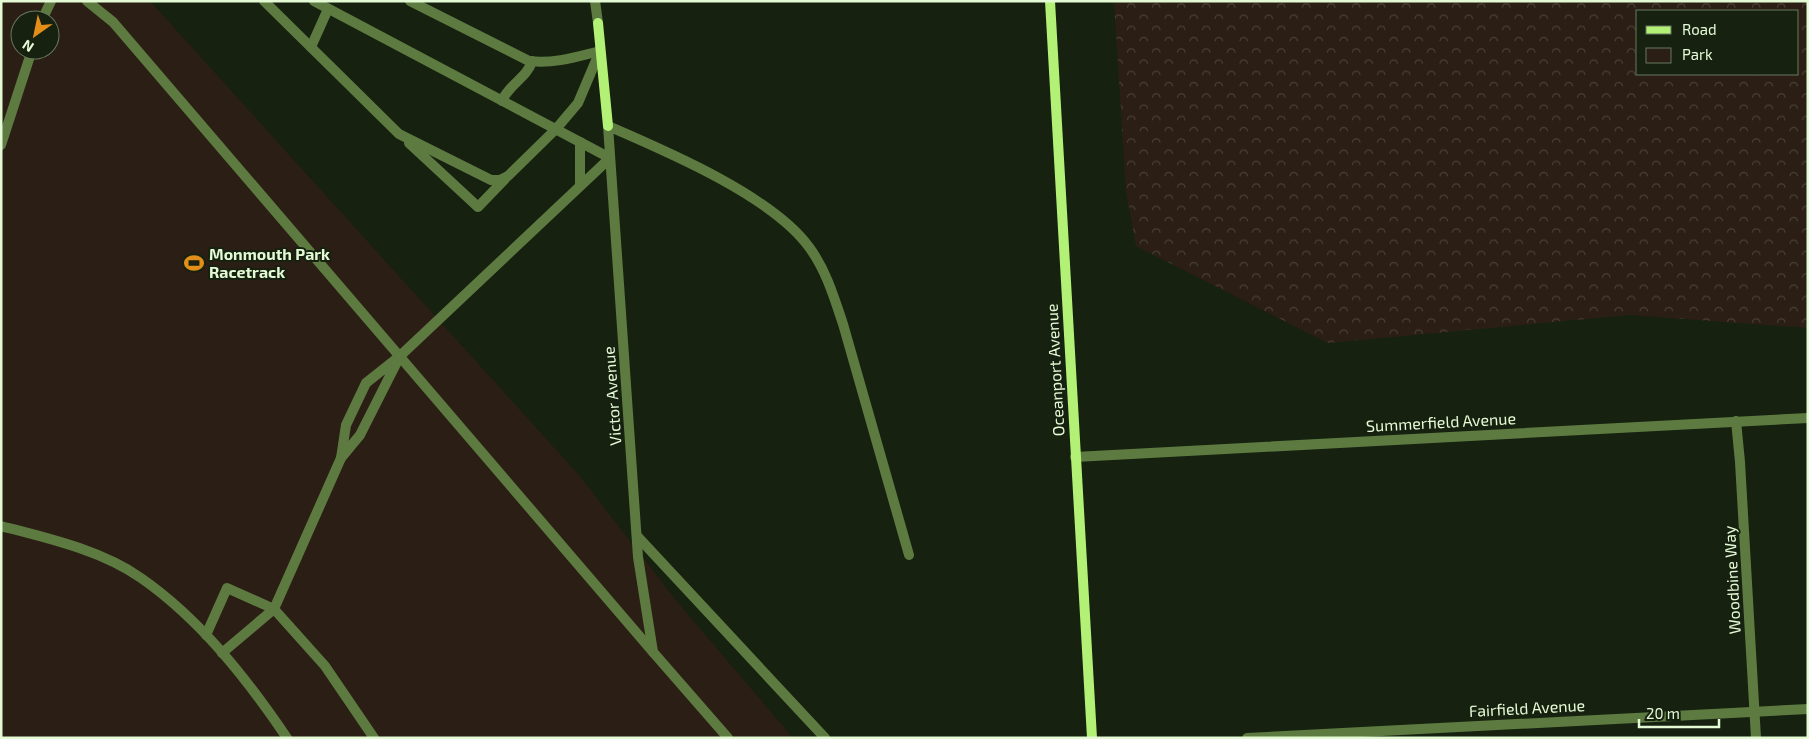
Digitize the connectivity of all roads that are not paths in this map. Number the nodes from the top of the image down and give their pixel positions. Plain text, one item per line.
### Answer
1 (87, 1) edge
2 (264, 1) edge
3 (314, 1) edge
4 (410, 1) edge
5 (596, 1) edge
6 (1050, 1) edge
7 (328, 9) junction
8 (598, 23) joint
9 (311, 47) junction
10 (600, 51) junction
11 (29, 60) edge
12 (532, 61) junction
13 (502, 101) junction
14 (608, 126) junction
15 (556, 130) junction
16 (399, 134) junction
17 (580, 142) junction
18 (1, 145) edge
19 (610, 158) junction
20 (508, 176) junction
21 (580, 186) junction
22 (400, 356) junction
23 (1808, 418) edge
24 (1736, 421) junction
25 (348, 441) junction
26 (1075, 457) junction
27 (1, 526) edge
28 (637, 536) junction
29 (909, 554) dead end
30 (274, 609) junction
31 (206, 635) junction
32 (653, 652) junction
33 (222, 653) junction
34 (1808, 709) edge
35 (1755, 712) junction
36 (287, 738) edge
37 (374, 738) edge
38 (728, 738) edge
39 (825, 738) edge
40 (1092, 738) edge
41 (1247, 738) edge
42 (1756, 738) edge

1 - 22 street
2 - 9 street
3 - 7 street
4 - 12 street
5 - 8 street, Victor Avenue
6 - 26 main road, Oceanport Avenue
7 - 9 street
7 - 13 street
8 - 10 main road, Victor Avenue
9 - 16 street
10 - 12 street
10 - 14 main road, Victor Avenue
10 - 15 street
11 - 18 street
12 - 13 street
13 - 15 street
14 - 19 street, Victor Avenue
14 - 29 street
15 - 17 street
15 - 20 street
16 - 20 street
16 - 20 street
17 - 19 street
17 - 21 street
19 - 21 street
19 - 28 street, Victor Avenue
21 - 22 street
22 - 25 street
22 - 25 street
22 - 32 street
23 - 24 street, Summerfield Avenue
24 - 26 street, Summerfield Avenue
24 - 35 street, Woodbine Way
25 - 30 street
26 - 40 main road, Oceanport Avenue
27 - 31 street
28 - 32 street, Victor Avenue
28 - 39 street
30 - 31 street
30 - 33 street
30 - 37 street
31 - 33 street
32 - 38 street
33 - 36 street
34 - 35 street, Fairfield Avenue
35 - 41 street, Fairfield Avenue
35 - 42 street, Woodbine Way

